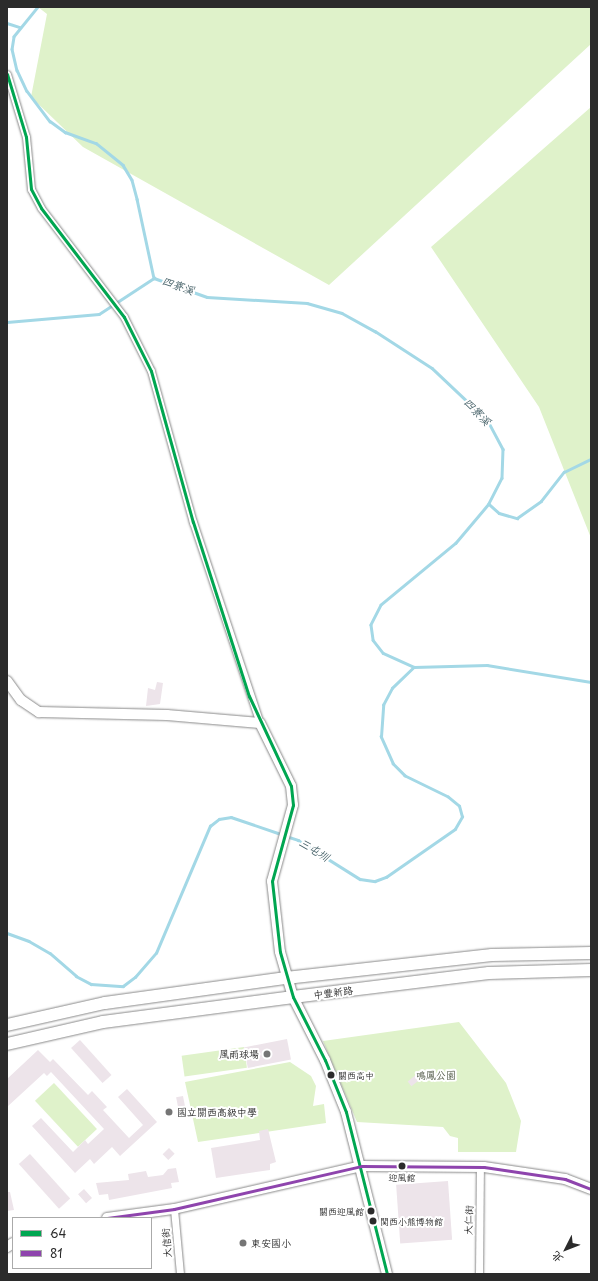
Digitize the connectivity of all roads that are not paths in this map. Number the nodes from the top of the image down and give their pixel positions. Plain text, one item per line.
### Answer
1 (7, 74) edge
2 (7, 681) edge
3 (260, 723) junction
4 (591, 953) edge
5 (591, 970) edge
6 (286, 978) junction
7 (292, 997) junction
8 (7, 1025) edge
9 (7, 1044) edge
10 (362, 1166) junction
11 (480, 1167) junction
12 (591, 1189) edge
13 (174, 1209) junction
14 (114, 1217) edge
15 (180, 1274) edge
16 (387, 1274) edge
17 (479, 1274) edge

1 - 3 street
2 - 3 street
3 - 6 street
4 - 6 main road, 中豐新路
5 - 7 main road, 中豐新路
6 - 7 street
6 - 8 main road, 中豐新路
7 - 9 main road, 中豐新路
7 - 10 street
10 - 11 street
10 - 13 street
10 - 16 street
11 - 12 street
11 - 17 street, 大仁街
13 - 14 street
13 - 15 street, 大信街

